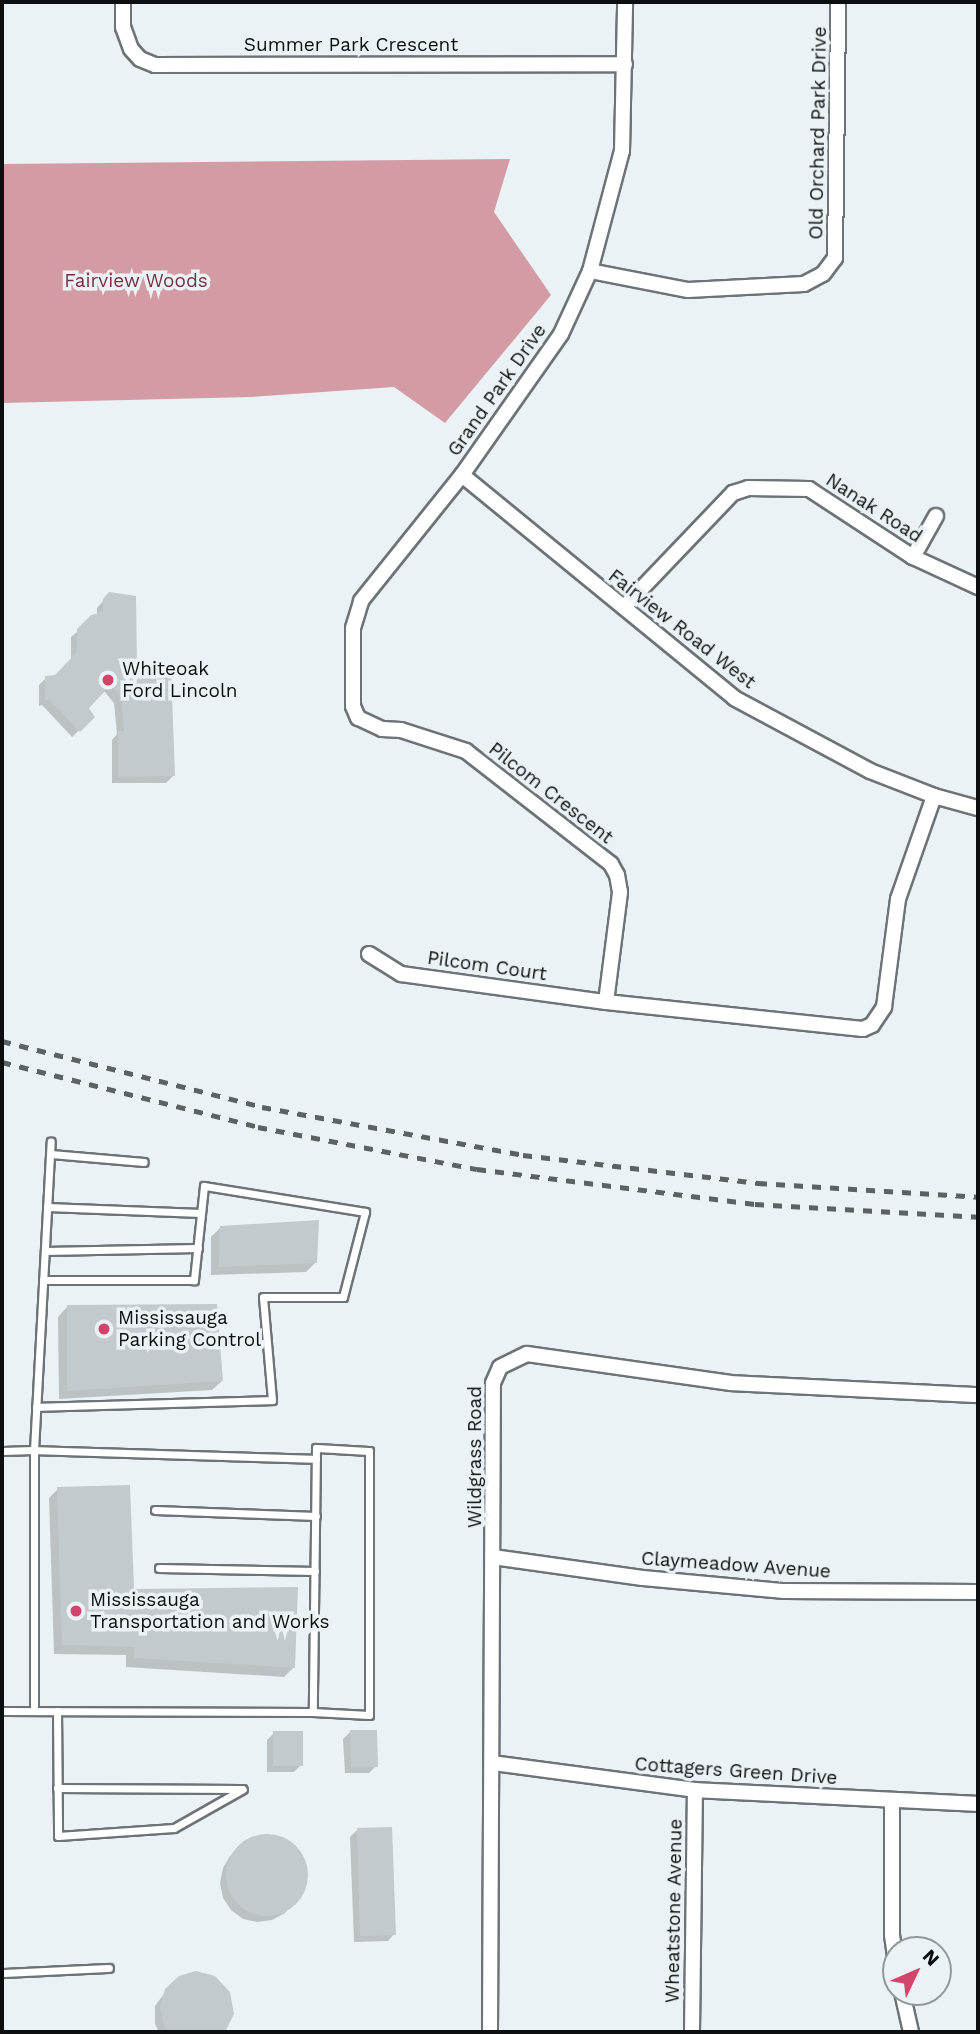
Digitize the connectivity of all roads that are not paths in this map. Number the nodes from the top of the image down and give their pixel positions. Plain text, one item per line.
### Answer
1 (123, 2) edge
2 (625, 2) edge
3 (838, 2) edge
4 (625, 64) junction
5 (590, 271) junction
6 (462, 475) junction
7 (936, 516) dead end
8 (913, 557) junction
9 (978, 587) edge
10 (624, 607) junction
11 (934, 796) junction
12 (978, 808) edge
13 (369, 954) dead end
14 (606, 1002) junction
15 (51, 1141) dead end
16 (51, 1154) junction
17 (145, 1162) dead end
18 (47, 1207) junction
19 (201, 1213) junction
20 (198, 1248) junction
21 (45, 1251) junction
22 (43, 1280) junction
23 (978, 1395) edge
24 (36, 1407) junction
25 (34, 1450) junction
26 (2, 1451) edge
27 (316, 1460) junction
28 (155, 1510) dead end
29 (316, 1516) junction
30 (494, 1557) junction
31 (159, 1568) dead end
32 (315, 1571) junction
33 (978, 1592) edge
34 (2, 1711) edge
35 (34, 1711) junction
36 (57, 1711) junction
37 (313, 1712) junction
38 (493, 1763) junction
39 (58, 1788) junction
40 (695, 1790) junction
41 (892, 1800) junction
42 (978, 1804) edge
43 (892, 1936) edge
44 (109, 1968) dead end
45 (2, 1973) edge
46 (905, 2006) edge
47 (490, 2032) edge
48 (692, 2032) edge
49 (911, 2032) edge

1 - 4 street, Summer Park Crescent
2 - 4 street, Grand Park Drive
3 - 5 street, Old Orchard Park Drive
4 - 5 street, Grand Park Drive
5 - 6 street, Grand Park Drive
6 - 10 street, Fairview Road West
6 - 14 street, Pilcom Crescent
7 - 8 street
8 - 9 street, Nanak Road
8 - 10 street, Nanak Road
10 - 11 street, Fairview Road West
11 - 12 street, Fairview Road West
11 - 14 street
13 - 14 street, Pilcom Court
15 - 16 lane
16 - 17 lane
16 - 18 lane
18 - 19 lane
18 - 21 lane
19 - 20 lane
19 - 24 lane
20 - 21 lane
20 - 22 lane
21 - 22 lane
22 - 24 lane
23 - 30 street, Wildgrass Road
24 - 25 lane
25 - 26 lane
25 - 27 lane
25 - 35 lane
27 - 29 lane
27 - 37 lane
28 - 29 lane
29 - 32 lane
30 - 33 street, Claymeadow Avenue
30 - 38 street, Wildgrass Road
31 - 32 lane
32 - 37 lane
34 - 35 lane
35 - 36 lane
36 - 37 lane
36 - 39 lane
38 - 40 street, Cottagers Green Drive
38 - 47 street, Wildgrass Road
39 - 39 lane
40 - 41 street, Cottagers Green Drive
40 - 48 street, Wheatstone Avenue
41 - 42 street, Cottagers Green Drive
41 - 43 street
44 - 45 lane
46 - 49 street

